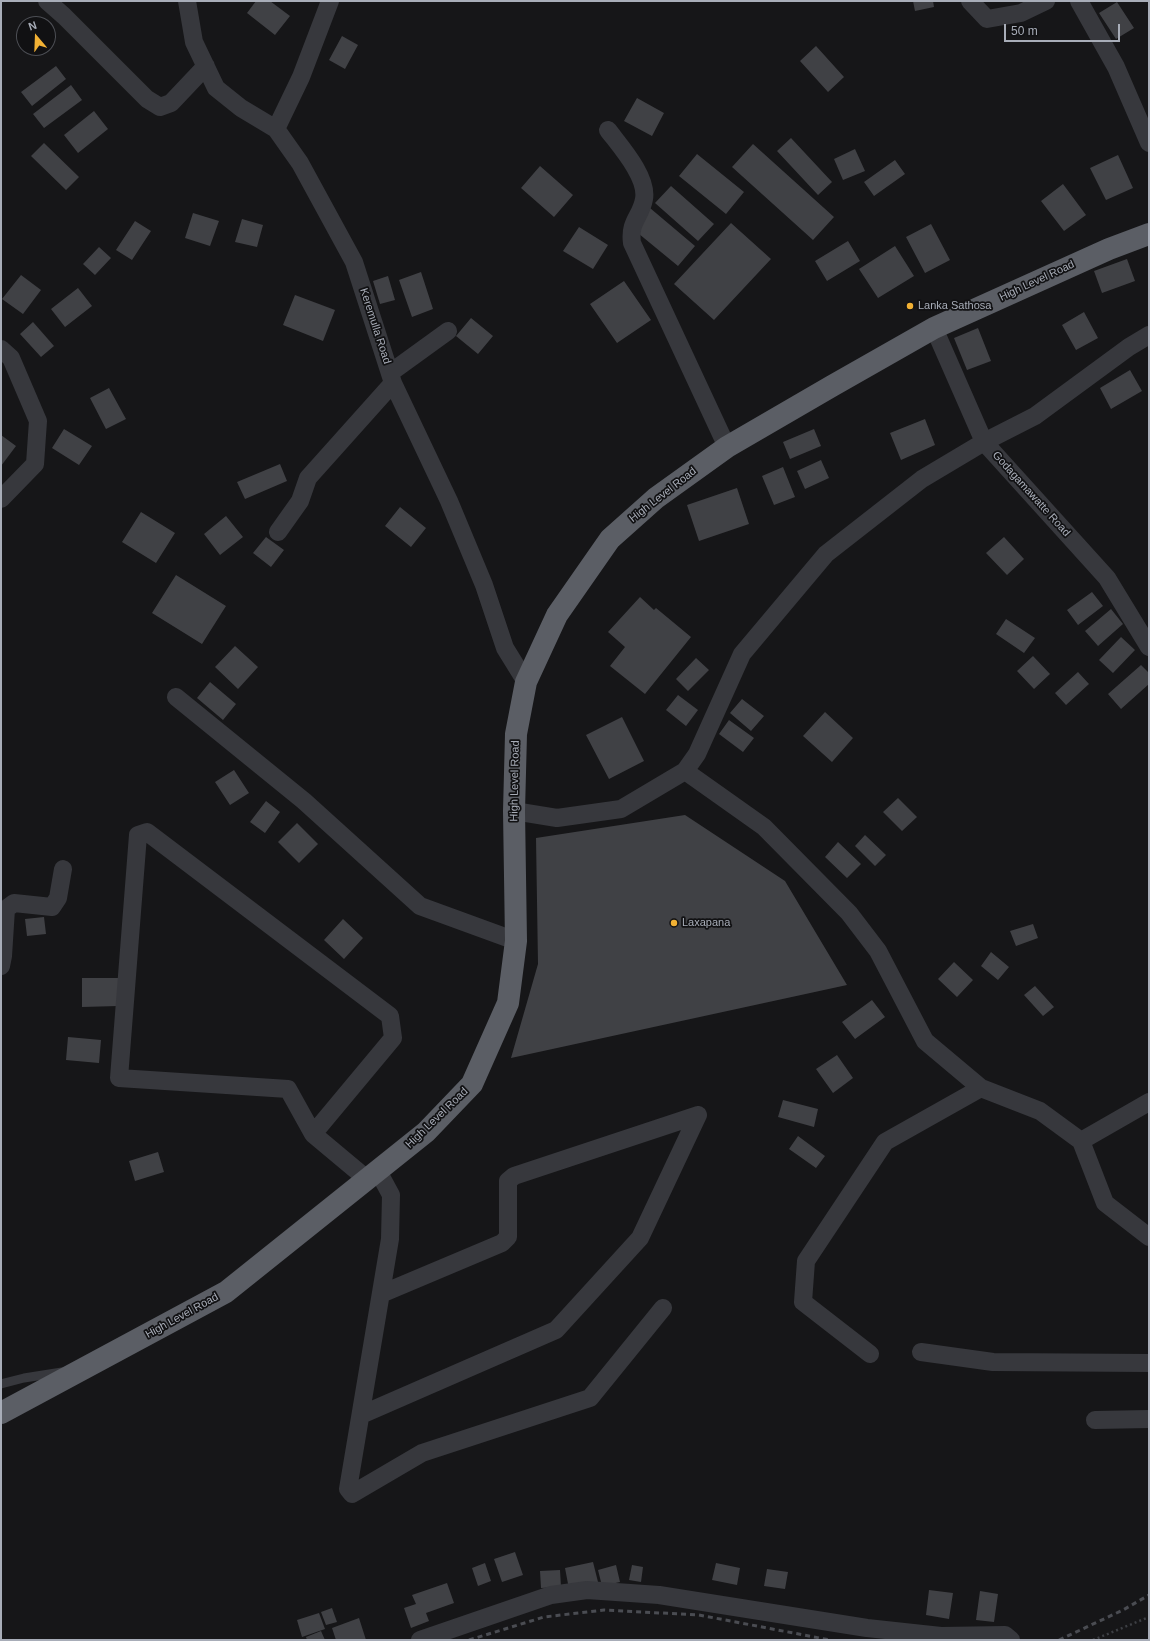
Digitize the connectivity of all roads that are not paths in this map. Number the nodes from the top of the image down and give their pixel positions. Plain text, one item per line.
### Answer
1 (47, 1) edge
2 (187, 1) edge
3 (330, 1) edge
4 (970, 1) edge
5 (1046, 1) edge
6 (1078, 1) edge
7 (206, 66) junction
8 (276, 129) junction
9 (608, 130) dead end
10 (1149, 144) edge
11 (1149, 234) edge
12 (934, 328) junction
13 (448, 331) dead end
14 (1149, 335) edge
15 (1, 349) edge
16 (391, 378) junction
17 (984, 442) junction
18 (727, 446) junction
19 (1, 499) edge
20 (278, 532) dead end
21 (1149, 647) edge
22 (526, 682) junction
23 (176, 697) dead end
24 (685, 771) junction
25 (514, 811) junction
26 (63, 869) dead end
27 (516, 941) junction
28 (1, 966) edge
29 (982, 1088) junction
30 (1149, 1102) edge
31 (313, 1134) junction
32 (1081, 1141) junction
33 (373, 1175) junction
34 (1149, 1237) edge
35 (381, 1294) junction
36 (663, 1308) dead end
37 (922, 1352) dead end
38 (870, 1354) dead end
39 (1149, 1363) edge
40 (83, 1369) junction
41 (1, 1384) edge
42 (1, 1413) edge
43 (361, 1415) junction
44 (1149, 1419) edge
45 (1095, 1420) dead end
46 (420, 1640) edge
47 (1011, 1640) edge

1 - 7 street
2 - 7 street, Keremulla Road
3 - 8 street
4 - 5 street
6 - 10 street
7 - 8 street, Keremulla Road
8 - 16 street, Keremulla Road
9 - 18 street
11 - 12 highway, High Level Road
12 - 17 street, Godagamawatte Road
12 - 18 highway, High Level Road
13 - 16 street
14 - 17 street
15 - 19 street
16 - 20 street
16 - 22 street, Keremulla Road
17 - 21 street, Godagamawatte Road
17 - 24 street
18 - 22 highway, High Level Road
22 - 25 highway, High Level Road
23 - 27 street
24 - 25 street
24 - 29 street
25 - 27 highway, High Level Road
26 - 28 street
27 - 33 highway, High Level Road
29 - 32 street
29 - 38 street
30 - 32 street
31 - 31 street
31 - 33 street
32 - 34 street
33 - 35 street
33 - 40 highway, High Level Road
35 - 43 street
35 - 43 street
36 - 43 street
37 - 39 street
40 - 41 lane
40 - 42 highway, High Level Road
44 - 45 street
46 - 47 street

